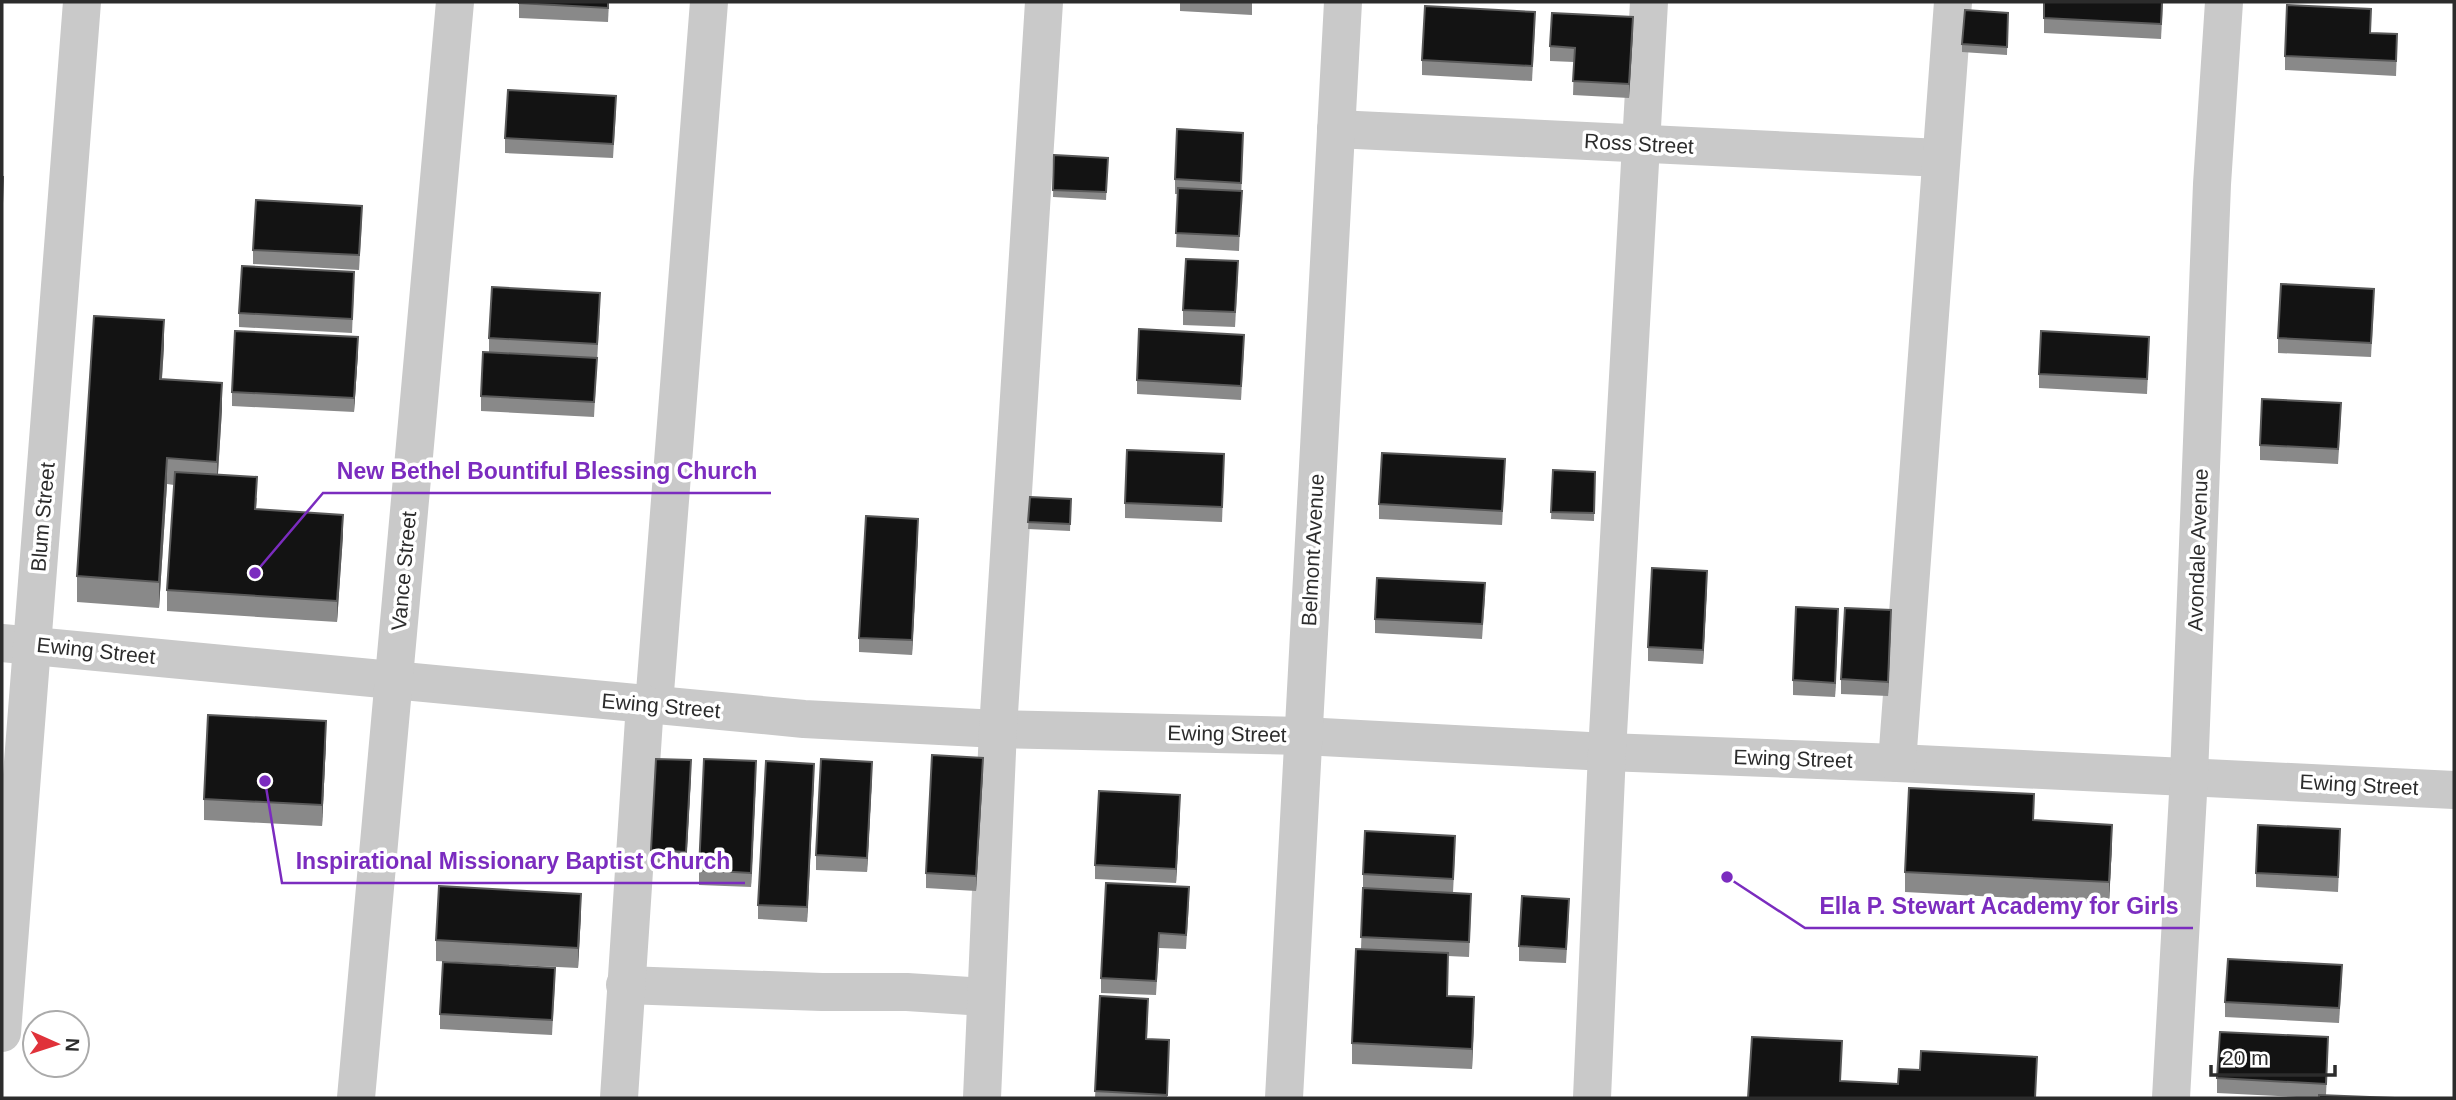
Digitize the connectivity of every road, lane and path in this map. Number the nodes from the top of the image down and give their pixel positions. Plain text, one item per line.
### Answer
1 (82, 2) edge
2 (455, 2) edge
3 (709, 2) edge
4 (1044, 2) edge
5 (1343, 2) edge
6 (1649, 2) edge
7 (1953, 2) edge
8 (2224, 2) edge
9 (1336, 129) junction
10 (1643, 144) junction
11 (1941, 158) junction
12 (17, 644) edge
13 (394, 681) junction
14 (650, 705) junction
15 (998, 729) junction
16 (1303, 736) junction
17 (1607, 752) junction
18 (1897, 763) junction
19 (2189, 776) junction
20 (2454, 790) edge
21 (625, 985) junction
22 (985, 997) junction
23 (2, 1033) edge
24 (356, 1098) edge
25 (619, 1098) edge
26 (982, 1098) edge
27 (1284, 1098) edge
28 (1592, 1098) edge
29 (2171, 1098) edge

1 - 12 street, Blum Street
2 - 13 street, Vance Street
3 - 14 street
4 - 15 street
5 - 9 street, Belmont Avenue
6 - 10 street
7 - 11 street
8 - 19 street, Avondale Avenue
9 - 10 street, Ross Street
9 - 16 street, Belmont Avenue
10 - 11 street, Ross Street
10 - 17 street
11 - 18 street
12 - 13 street, Ewing Street
12 - 23 street, Blum Street
13 - 14 street, Ewing Street
13 - 24 street, Vance Street
14 - 15 street, Ewing Street
14 - 21 street
15 - 16 street, Ewing Street
15 - 22 street
16 - 17 street, Ewing Street
16 - 27 street, Belmont Avenue
17 - 18 street, Ewing Street
17 - 28 street
18 - 19 street, Ewing Street
19 - 20 street, Ewing Street
19 - 29 street, Avondale Avenue
21 - 22 street
21 - 25 street
22 - 26 street

